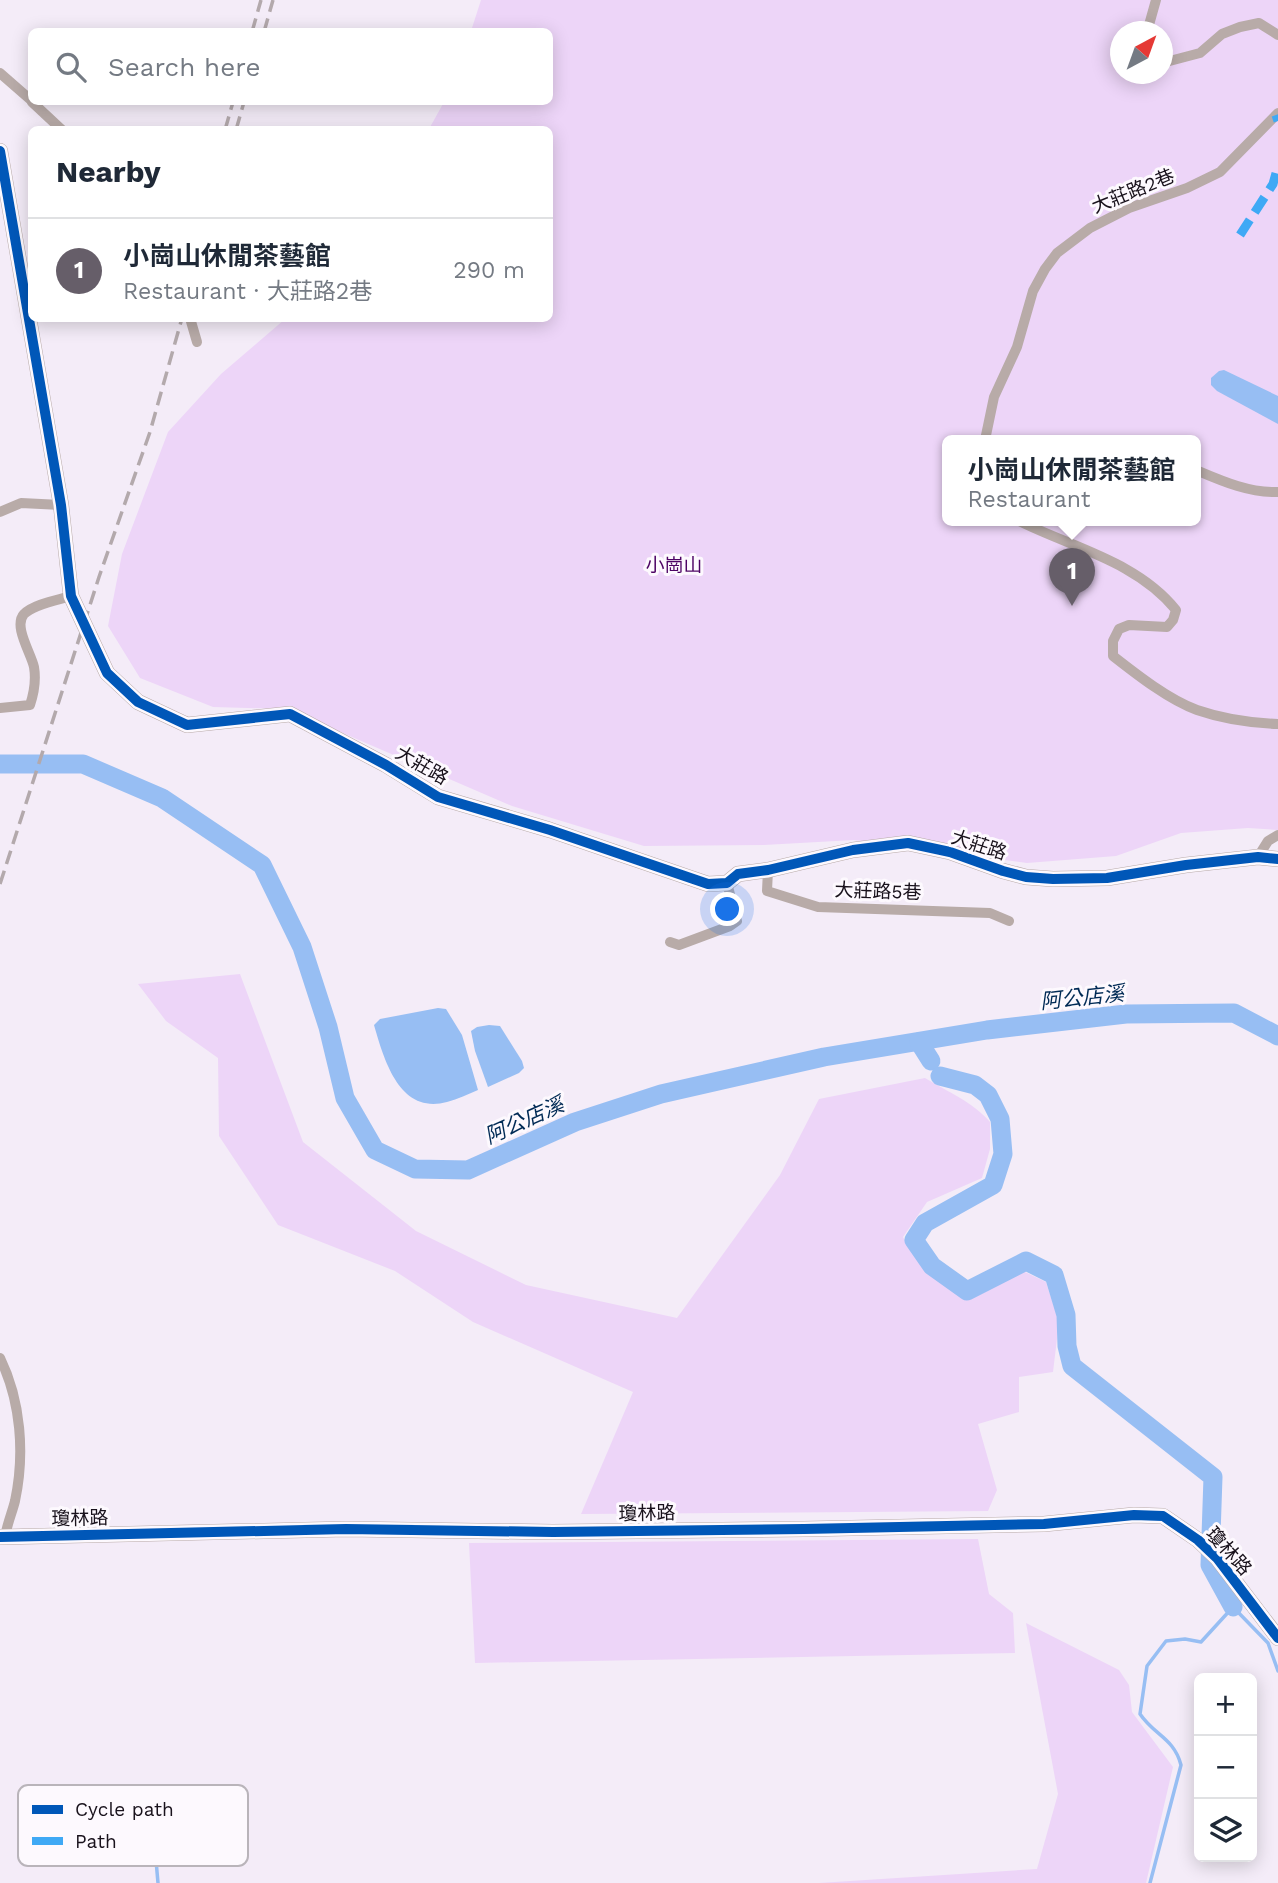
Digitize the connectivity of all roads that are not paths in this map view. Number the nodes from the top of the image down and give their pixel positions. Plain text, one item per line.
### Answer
1 (1156, 0) edge
2 (1150, 21) edge
3 (1278, 34) edge
4 (1173, 60) edge
5 (0, 73) edge
6 (28, 98) edge
7 (36, 105) edge
8 (1278, 113) edge
9 (58, 126) edge
10 (0, 151) edge
11 (28, 313) edge
12 (29, 322) edge
13 (191, 322) edge
14 (197, 342) dead end
15 (986, 435) edge
16 (1201, 472) edge
17 (1278, 492) edge
18 (61, 505) junction
19 (0, 512) edge
20 (1029, 526) edge
21 (71, 596) junction
22 (0, 708) edge
23 (1278, 724) edge
24 (1278, 835) edge
25 (1258, 857) junction
26 (1278, 859) edge
27 (768, 870) junction
28 (727, 883) junction
29 (1009, 922) dead end
30 (670, 942) dead end
31 (0, 1358) edge
32 (3, 1537) edge
33 (1278, 1638) edge

1 - 2 street
3 - 4 street
5 - 6 street
7 - 9 street
8 - 15 street, 大莊路2巷
10 - 11 street, 大莊路
12 - 18 street, 大莊路
13 - 14 street
16 - 17 street
18 - 19 street
18 - 21 street, 大莊路
20 - 23 street
21 - 22 street
21 - 28 street, 大莊路
24 - 25 street
25 - 26 street, 大莊路
25 - 27 street, 大莊路
27 - 28 street, 大莊路
27 - 29 street, 大莊路5巷
28 - 30 street
31 - 32 street
32 - 33 street, 瓊林路

